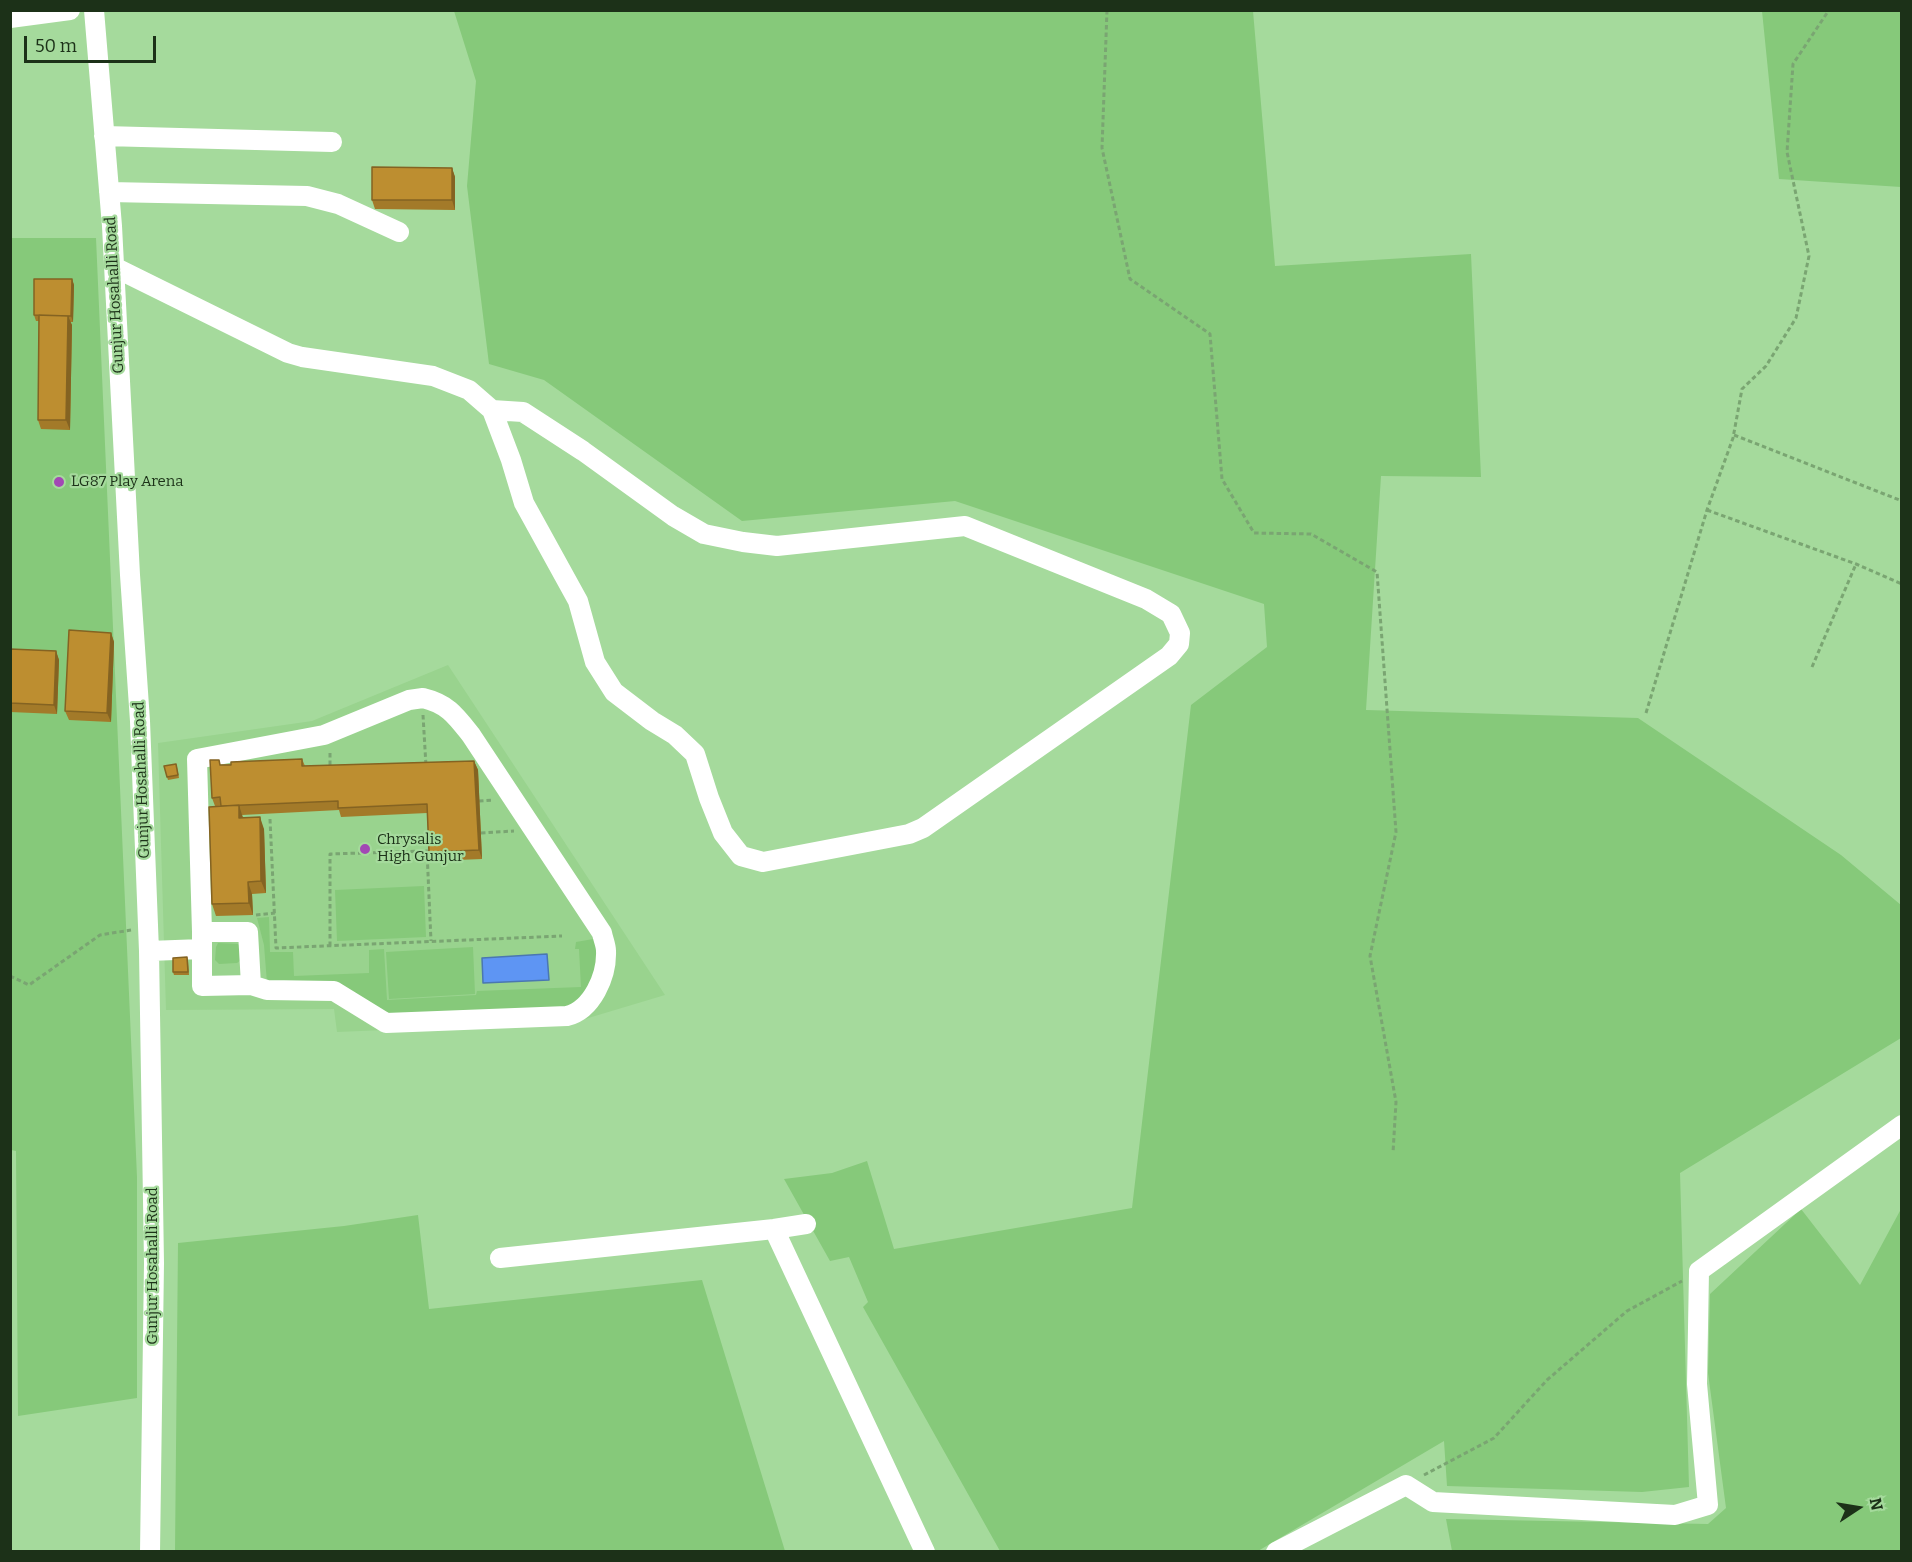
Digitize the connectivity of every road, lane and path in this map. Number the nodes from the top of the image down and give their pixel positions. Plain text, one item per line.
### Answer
1 (70, 10) edge
2 (94, 10) edge
3 (1107, 10) edge
4 (1829, 10) edge
5 (10, 18) edge
6 (104, 136) junction
7 (332, 142) dead end
8 (109, 192) junction
9 (399, 232) dead end
10 (114, 267) junction
11 (492, 410) junction
12 (1734, 435) junction
13 (1902, 501) edge
14 (1707, 510) junction
15 (1856, 564) junction
16 (1902, 584) edge
17 (1812, 667) dead end
18 (423, 698) junction
19 (1646, 713) dead end
20 (426, 772) edge
21 (270, 819) edge
22 (533, 830) junction
23 (481, 833) edge
24 (148, 926) junction
25 (562, 936) dead end
26 (202, 941) junction
27 (430, 941) junction
28 (330, 946) junction
29 (149, 951) junction
30 (10, 976) edge
31 (251, 985) junction
32 (1902, 1125) edge
33 (1393, 1153) dead end
34 (806, 1224) dead end
35 (774, 1230) junction
36 (500, 1258) dead end
37 (1700, 1271) junction
38 (1406, 1485) junction
39 (150, 1551) edge
40 (925, 1551) edge
41 (1276, 1551) edge

1 - 5 street
2 - 6 street, Gunjur Hosahalli Road
3 - 33 path
4 - 12 path
6 - 7 street
6 - 8 street, Gunjur Hosahalli Road
8 - 9 street
8 - 10 street, Gunjur Hosahalli Road
10 - 11 street
10 - 24 street, Gunjur Hosahalli Road
11 - 11 street
12 - 13 path
12 - 14 path
14 - 15 path
14 - 19 path
15 - 16 path
15 - 17 path
18 - 20 path
18 - 22 street
18 - 26 street
21 - 28 path
22 - 23 path
22 - 31 street
24 - 29 street, Gunjur Hosahalli Road
24 - 30 path
25 - 27 path
26 - 29 street
26 - 31 street
26 - 31 street
27 - 28 path
27 - 28 path
29 - 39 street, Gunjur Hosahalli Road
32 - 37 street
34 - 35 street
35 - 36 street
35 - 40 street
37 - 38 path
37 - 38 street
38 - 41 street

